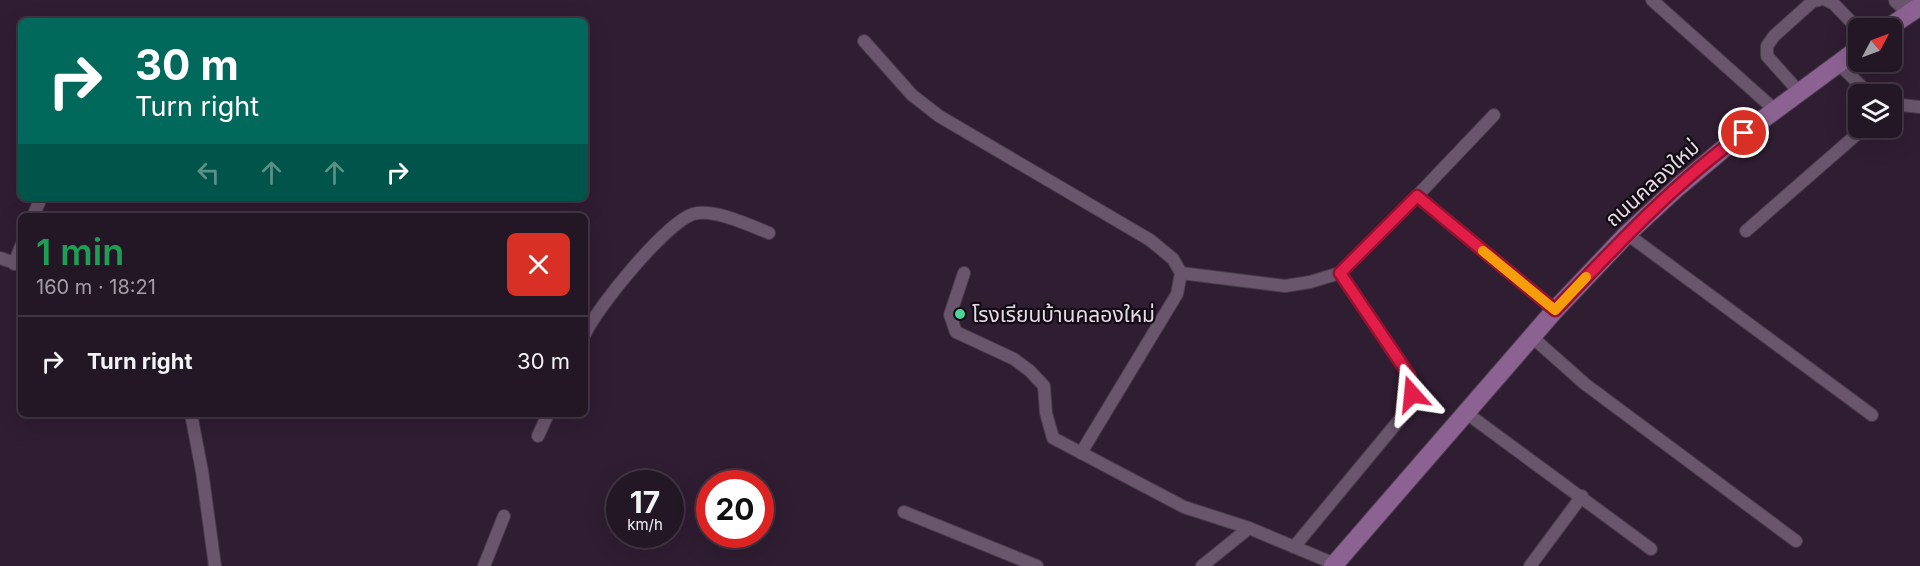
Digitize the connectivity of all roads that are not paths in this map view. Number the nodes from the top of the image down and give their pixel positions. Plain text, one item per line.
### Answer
1 (1652, 0) edge
2 (1819, 0) edge
3 (1826, 0) edge
4 (1910, 6) edge
5 (1898, 18) edge
6 (1848, 19) edge
7 (864, 41) dead end
8 (1848, 57) edge
9 (1839, 64) junction
10 (1859, 84) edge
11 (1800, 93) junction
12 (1902, 105) edge
13 (1920, 107) edge
14 (1775, 110) junction
15 (1494, 115) dead end
16 (1853, 138) edge
17 (1417, 196) junction
18 (1746, 231) dead end
19 (769, 233) dead end
20 (1627, 234) junction
21 (0, 258) edge
22 (17, 265) edge
23 (964, 273) dead end
24 (1181, 273) junction
25 (1340, 273) junction
26 (1555, 310) junction
27 (588, 329) edge
28 (1532, 338) junction
29 (1465, 412) junction
30 (1872, 415) dead end
31 (192, 417) edge
32 (547, 417) edge
33 (538, 436) dead end
34 (1081, 453) junction
35 (1582, 496) junction
36 (904, 512) dead end
37 (504, 516) dead end
38 (1250, 528) junction
39 (1796, 541) dead end
40 (1294, 547) junction
41 (1652, 549) dead end
42 (1334, 565) edge
43 (215, 566) edge
44 (484, 566) edge
45 (1037, 566) edge
46 (1202, 566) edge
47 (1530, 566) edge

1 - 14 lane
2 - 11 lane
3 - 6 lane
4 - 5 street
7 - 24 lane
8 - 9 street, ถนนคลองใหม่
9 - 10 lane
9 - 11 street, ถนนคลองใหม่
11 - 14 street, ถนนคลองใหม่
12 - 13 lane
14 - 20 street, ถนนคลองใหม่
15 - 17 lane
16 - 18 lane
17 - 25 lane
17 - 26 lane
19 - 27 lane
20 - 26 street, ถนนคลองใหม่
20 - 30 lane
21 - 22 lane
23 - 34 lane
24 - 25 lane
24 - 34 lane
25 - 40 lane
26 - 28 street, ถนนคลองใหม่
28 - 29 street, ถนนคลองใหม่
28 - 39 lane
29 - 35 lane
29 - 42 street, ถนนคลองใหม่
31 - 43 lane
32 - 33 lane
34 - 38 lane
35 - 41 lane
35 - 47 lane
36 - 45 lane
37 - 44 lane
38 - 40 lane
38 - 46 lane
40 - 42 lane

